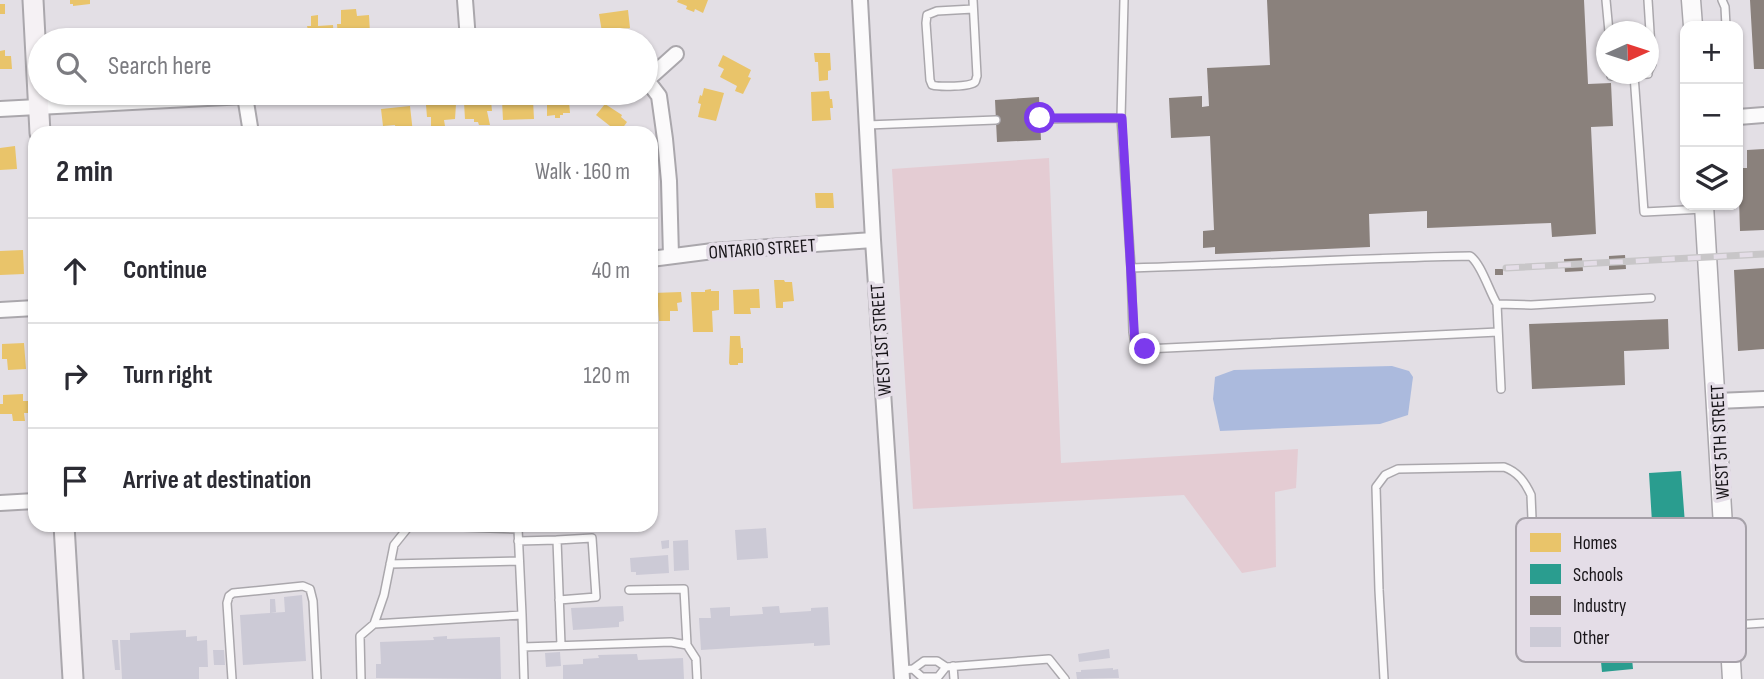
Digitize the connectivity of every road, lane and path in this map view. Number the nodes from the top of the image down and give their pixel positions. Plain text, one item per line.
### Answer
1 (33, 0) edge
2 (465, 0) edge
3 (860, 0) edge
4 (1124, 0) edge
5 (1606, 0) edge
6 (1648, 0) edge
7 (1691, 0) edge
8 (1722, 0) edge
9 (973, 4) edge
10 (1608, 21) edge
11 (1649, 21) edge
12 (1693, 21) edge
13 (1726, 21) edge
14 (34, 28) edge
15 (466, 28) edge
16 (676, 54) dead end
17 (658, 69) edge
18 (1635, 84) edge
19 (658, 95) edge
20 (76, 105) edge
21 (246, 105) edge
22 (38, 107) junction
23 (0, 109) edge
24 (1764, 116) edge
25 (1743, 117) edge
26 (1040, 118) dead end
27 (1122, 118) junction
28 (996, 120) dead end
29 (867, 125) junction
30 (39, 126) edge
31 (250, 126) edge
32 (1680, 209) edge
33 (1704, 210) edge
34 (873, 240) junction
35 (671, 256) junction
36 (658, 258) edge
37 (1131, 268) junction
38 (1651, 298) dead end
39 (1497, 304) junction
40 (28, 308) edge
41 (0, 310) edge
42 (1498, 332) junction
43 (1501, 389) dead end
44 (1764, 398) edge
45 (1717, 401) junction
46 (28, 501) edge
47 (0, 503) edge
48 (1532, 518) edge
49 (1723, 518) edge
50 (64, 532) edge
51 (404, 532) edge
52 (518, 532) edge
53 (557, 540) junction
54 (518, 541) junction
55 (519, 561) junction
56 (390, 564) junction
57 (629, 590) dead end
58 (559, 600) junction
59 (522, 615) junction
60 (1764, 623) edge
61 (374, 624) junction
62 (1746, 625) edge
63 (561, 645) junction
64 (687, 645) junction
65 (523, 647) junction
66 (949, 667) junction
67 (906, 673) edge
68 (73, 679) edge
69 (232, 679) edge
70 (317, 679) edge
71 (361, 679) edge
72 (524, 679) edge
73 (697, 679) edge
74 (954, 679) edge
75 (1065, 679) edge
76 (1384, 679) edge

1 - 14 main road
2 - 15 street
3 - 29 street, WEST 1ST STREET
4 - 27 lane
5 - 10 lane
6 - 11 lane
7 - 12 street
8 - 13 lane
9 - 9 lane
16 - 17 street
18 - 32 lane
19 - 35 street
20 - 22 street
21 - 31 street
22 - 23 street
22 - 30 main road
24 - 25 street
26 - 27 lane
27 - 37 lane
28 - 29 lane
29 - 34 street, WEST 1ST STREET
33 - 45 street, WEST 5TH STREET
34 - 35 street, ONTARIO STREET
34 - 67 street, WEST 1ST STREET
35 - 36 street, ONTARIO STREET
37 - 39 lane
37 - 42 lane
38 - 39 lane
39 - 42 lane
40 - 41 street
42 - 43 lane
44 - 45 street
45 - 49 street, WEST 5TH STREET
46 - 47 street
48 - 76 lane
50 - 68 main road
51 - 56 lane
52 - 54 lane
53 - 54 lane
53 - 58 lane
53 - 58 lane
54 - 55 lane
55 - 56 lane
55 - 59 lane
56 - 61 lane
57 - 64 lane
58 - 63 lane
59 - 61 lane
59 - 65 lane
60 - 62 lane
61 - 71 lane
63 - 64 lane
63 - 65 lane
64 - 73 lane
65 - 72 lane
66 - 67 lane
66 - 67 lane
66 - 74 lane
66 - 75 lane
69 - 70 lane

